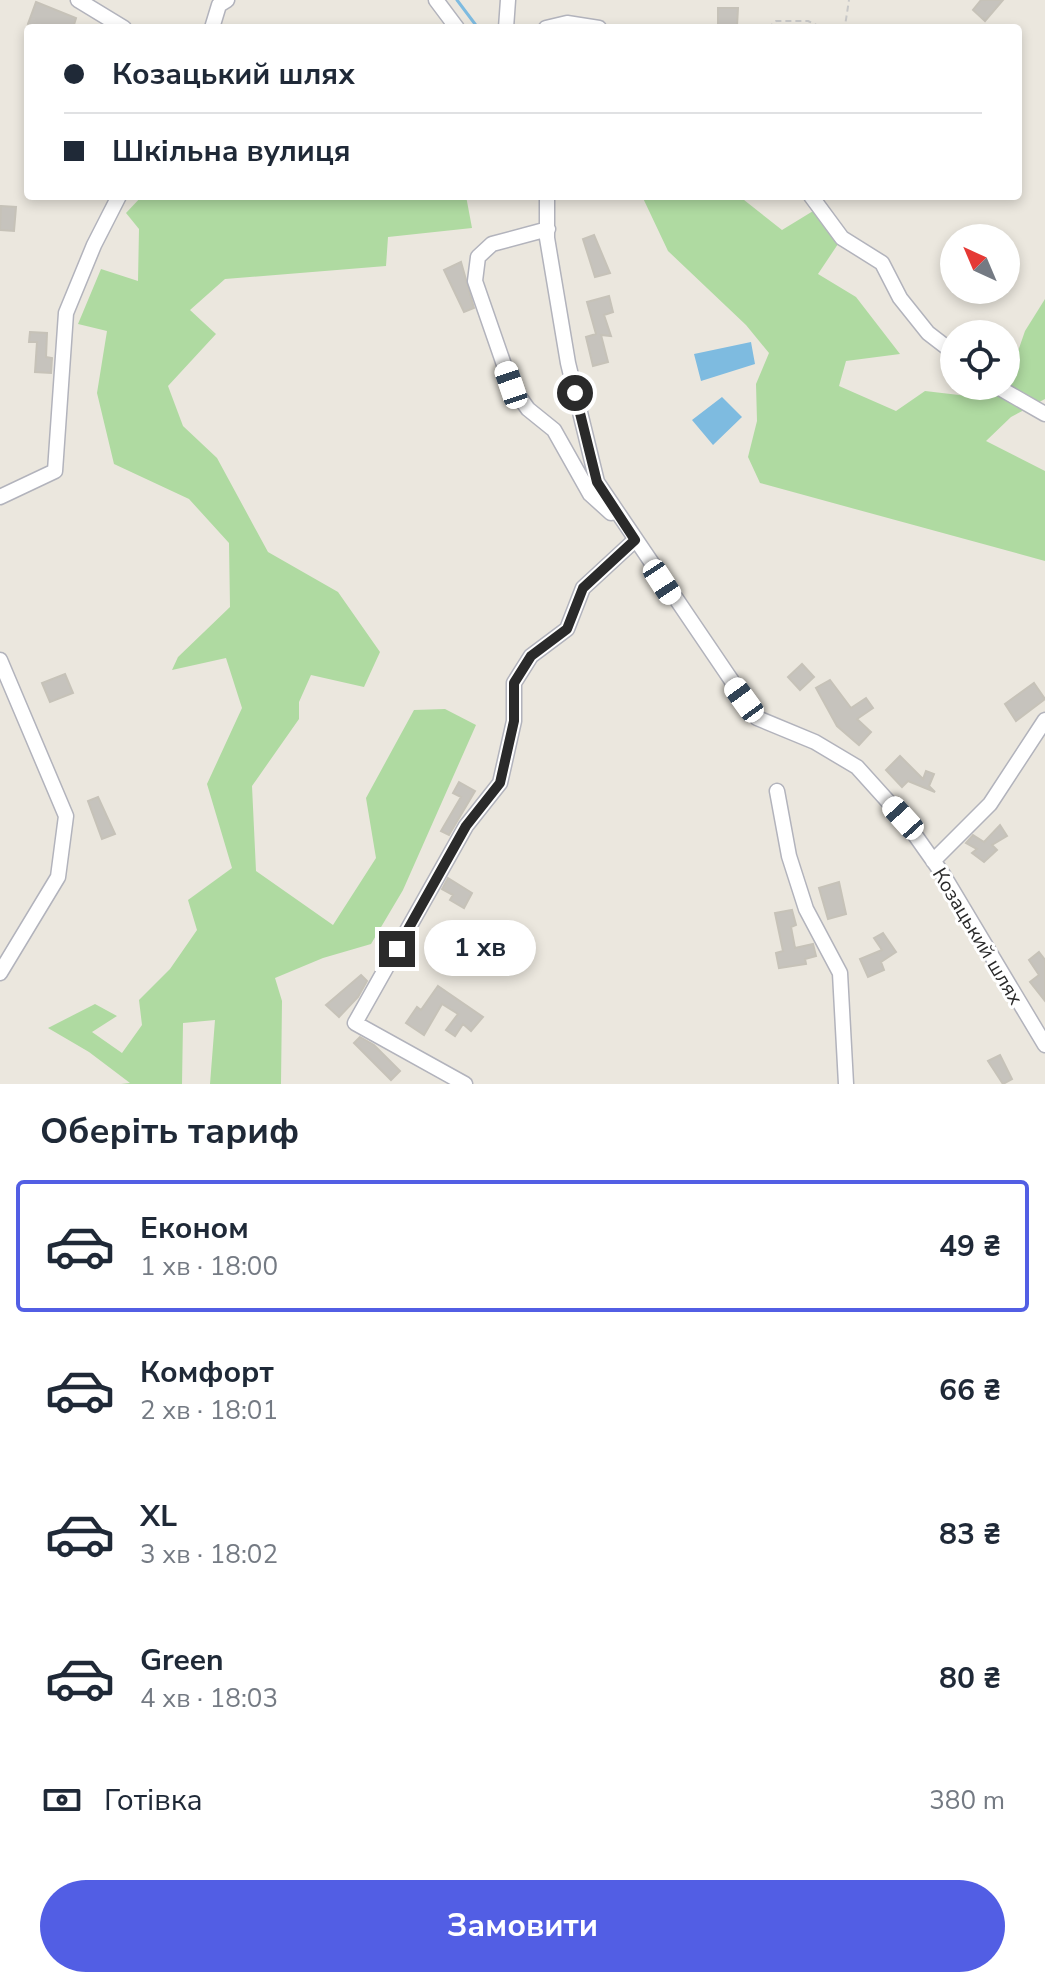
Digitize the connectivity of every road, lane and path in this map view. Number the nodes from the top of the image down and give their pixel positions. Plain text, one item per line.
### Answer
1 (78, 0) edge
2 (227, 0) edge
3 (436, 0) edge
4 (508, 0) edge
5 (849, 0) edge
6 (117, 24) edge
7 (213, 24) edge
8 (454, 24) edge
9 (506, 24) edge
10 (773, 24) edge
11 (814, 24) edge
12 (845, 24) edge
13 (117, 200) edge
14 (547, 200) edge
15 (814, 200) edge
16 (548, 229) junction
17 (940, 342) edge
18 (1020, 400) edge
19 (1045, 414) edge
20 (0, 497) edge
21 (625, 525) junction
22 (635, 540) junction
23 (0, 660) edge
24 (1045, 720) edge
25 (777, 791) dead end
26 (933, 861) junction
27 (0, 973) edge
28 (1045, 1045) edge
29 (465, 1084) edge
30 (846, 1084) edge

1 - 6 street
2 - 7 street
3 - 8 street
4 - 9 street
5 - 12 path
10 - 11 path
13 - 20 street
14 - 16 street, Козацький шлях
15 - 17 street
16 - 21 street, Козацький шлях
16 - 21 street
18 - 19 street
21 - 22 street, Козацький шлях
22 - 26 street, Козацький шлях
22 - 29 street
23 - 27 street
24 - 26 street
25 - 30 street
26 - 28 street, Козацький шлях

